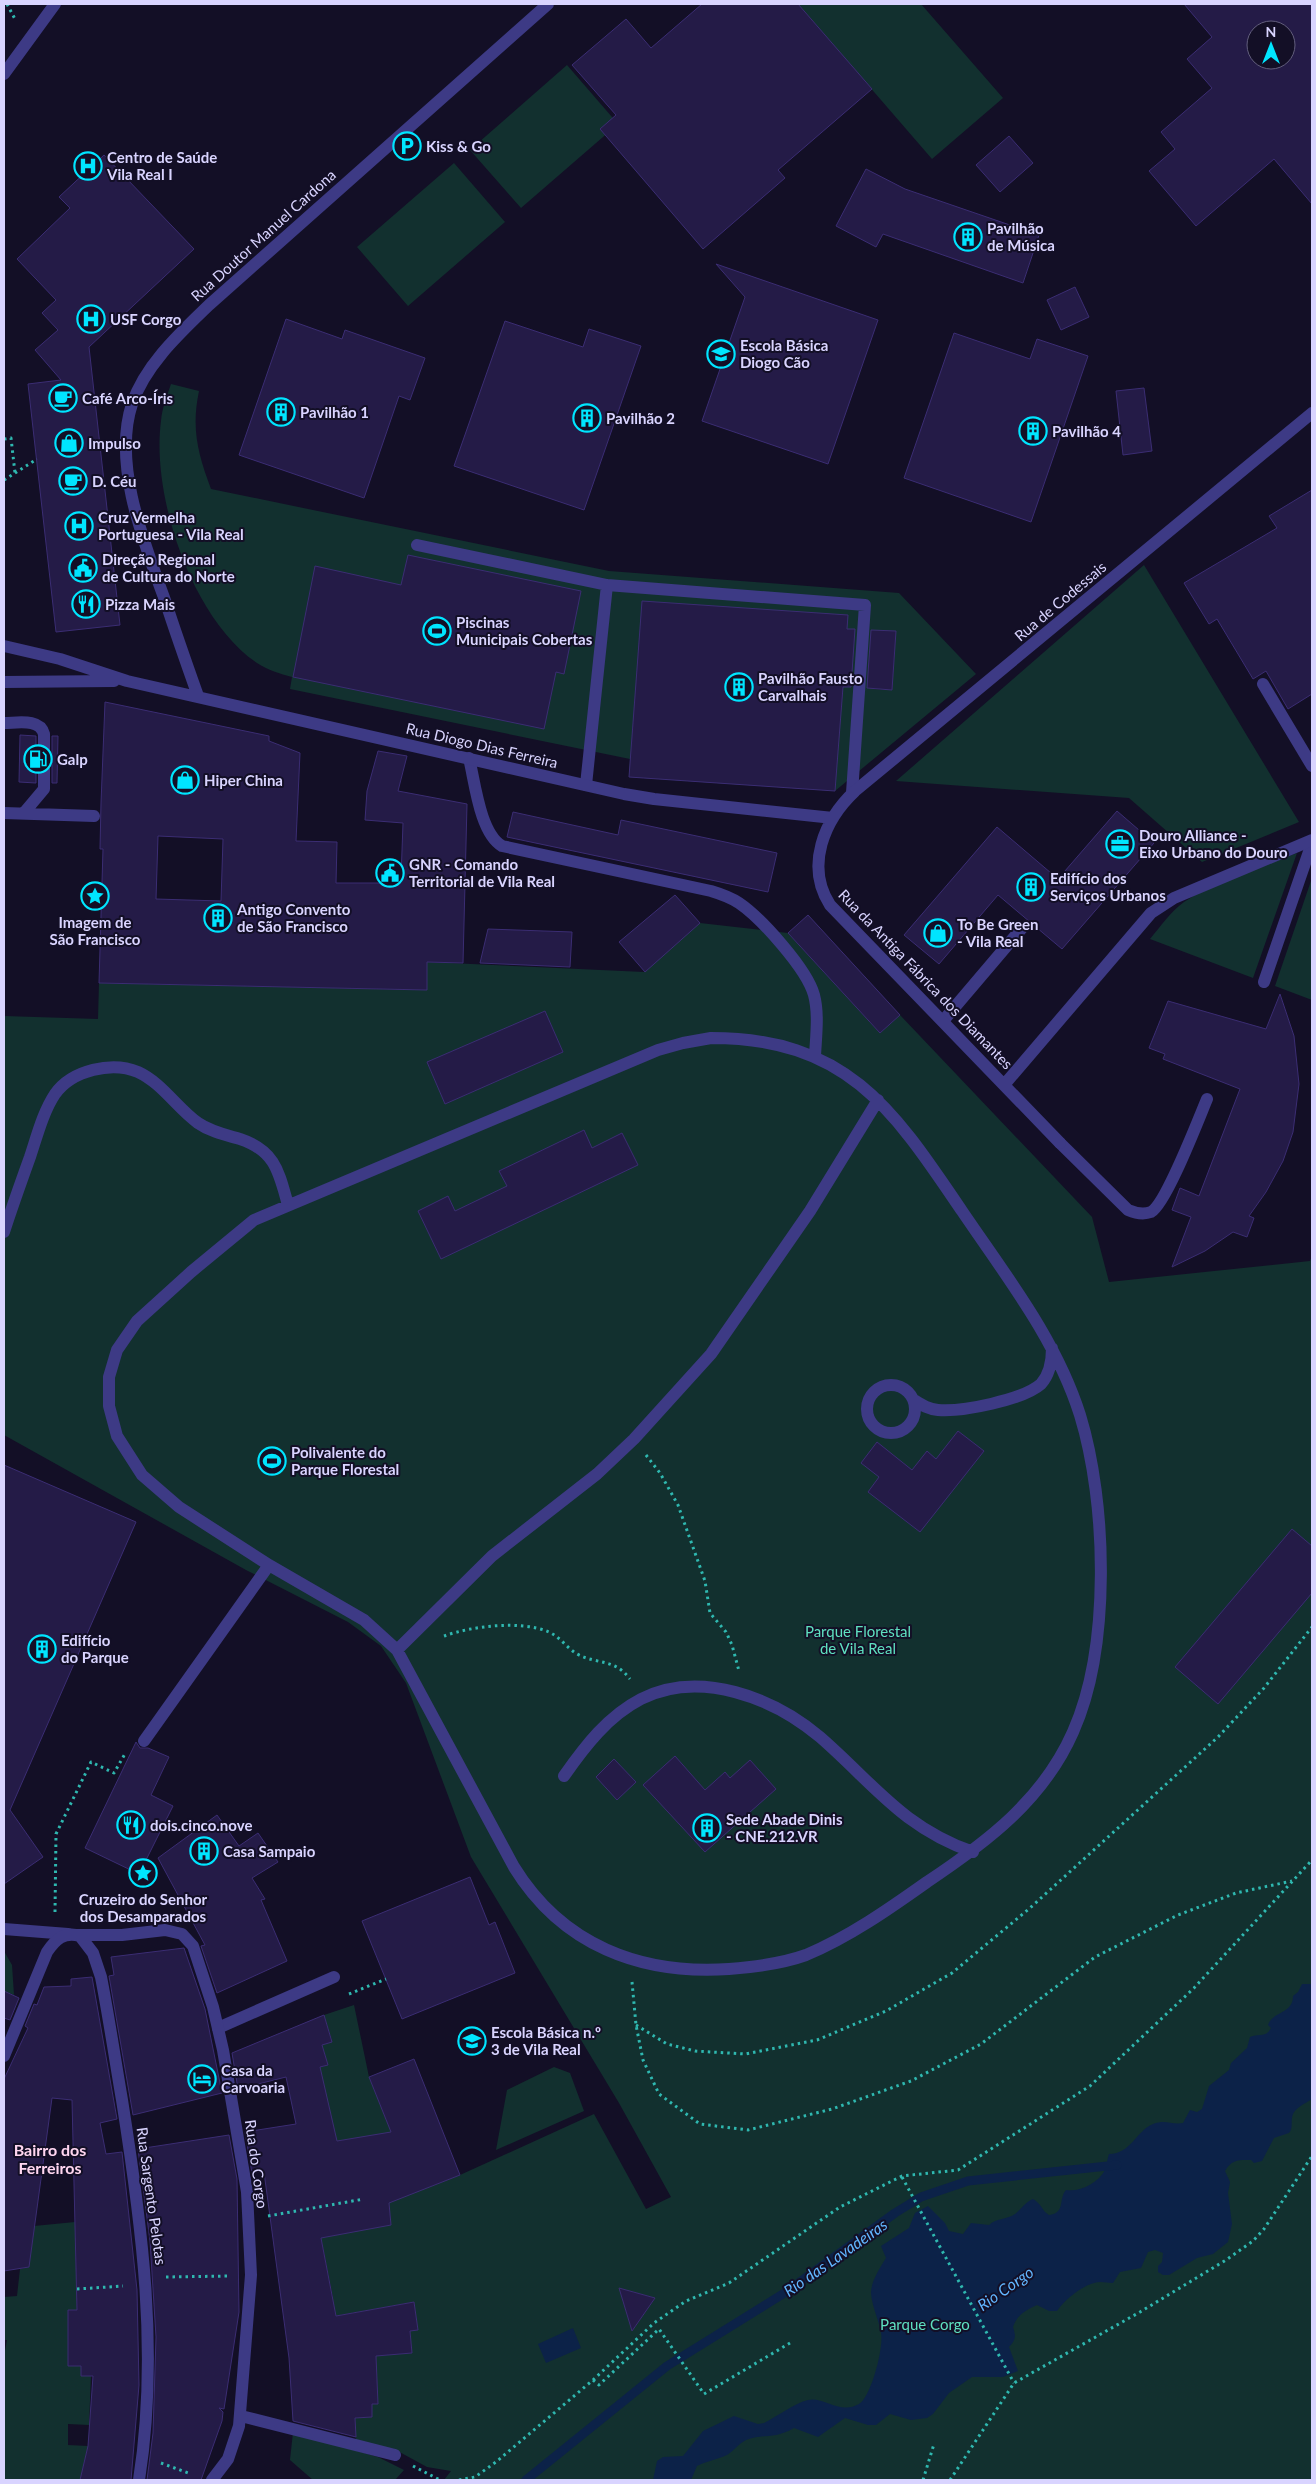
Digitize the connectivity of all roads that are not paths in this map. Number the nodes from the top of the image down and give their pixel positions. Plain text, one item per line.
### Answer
1 (55, 4) edge
2 (548, 4) edge
3 (4, 74) edge
4 (1312, 413) edge
5 (417, 545) dead end
6 (607, 585) junction
7 (4, 646) edge
8 (127, 681) junction
9 (4, 682) edge
10 (1263, 684) dead end
11 (198, 696) junction
12 (4, 723) edge
13 (469, 758) junction
14 (1312, 766) edge
15 (586, 785) junction
16 (852, 793) junction
17 (4, 813) edge
18 (23, 814) junction
19 (94, 816) dead end
20 (833, 818) junction
21 (1312, 842) edge
22 (1022, 928) dead end
23 (1264, 982) dead end
24 (942, 1021) junction
25 (815, 1056) junction
26 (1004, 1085) junction
27 (1208, 1099) dead end
28 (878, 1100) junction
29 (288, 1205) junction
30 (4, 1232) edge
31 (1052, 1348) junction
32 (914, 1400) junction
33 (937, 1410) junction
34 (911, 1423) junction
35 (269, 1565) junction
36 (398, 1650) junction
37 (144, 1741) road end
38 (564, 1776) dead end
39 (972, 1852) junction
40 (4, 1930) edge
41 (71, 1934) junction
42 (334, 1977) dead end
43 (218, 2028) junction
44 (4, 2056) edge
45 (241, 2416) junction
46 (395, 2456) road end
47 (139, 2480) edge
48 (212, 2480) edge

1 - 3 street
2 - 11 street, Rua Doutor Manuel Cardona
4 - 16 street, Rua de Codessais
5 - 6 street
6 - 15 street
6 - 16 street
7 - 8 street
8 - 9 street
8 - 11 street, Rua Diogo Dias Ferreira
10 - 14 street
11 - 13 street, Rua Diogo Dias Ferreira
12 - 18 street
13 - 15 street, Rua Diogo Dias Ferreira
13 - 25 street
15 - 20 street, Rua Diogo Dias Ferreira
16 - 20 street, Rua de Codessais
17 - 18 street
18 - 19 street
20 - 24 street, Rua da Antiga Fábrica dos Diamantes
21 - 23 street
21 - 26 street
22 - 24 street
24 - 26 street, Rua da Antiga Fábrica dos Diamantes
25 - 28 street
25 - 29 street
26 - 27 street, Rua da Antiga Fábrica dos Diamantes
28 - 31 street
28 - 36 street
29 - 30 street
29 - 35 street
31 - 33 street
31 - 39 street
32 - 33 street
32 - 34 street
32 - 34 street
33 - 34 street
35 - 36 street
35 - 37 street
36 - 39 street
38 - 39 street
40 - 41 street, Rua do Corgo
41 - 43 street, Rua do Corgo
41 - 44 street
41 - 47 street, Rua Sargento Pelotas
42 - 43 street
43 - 45 street, Rua do Corgo
45 - 46 street
45 - 48 street, Rua do Corgo

